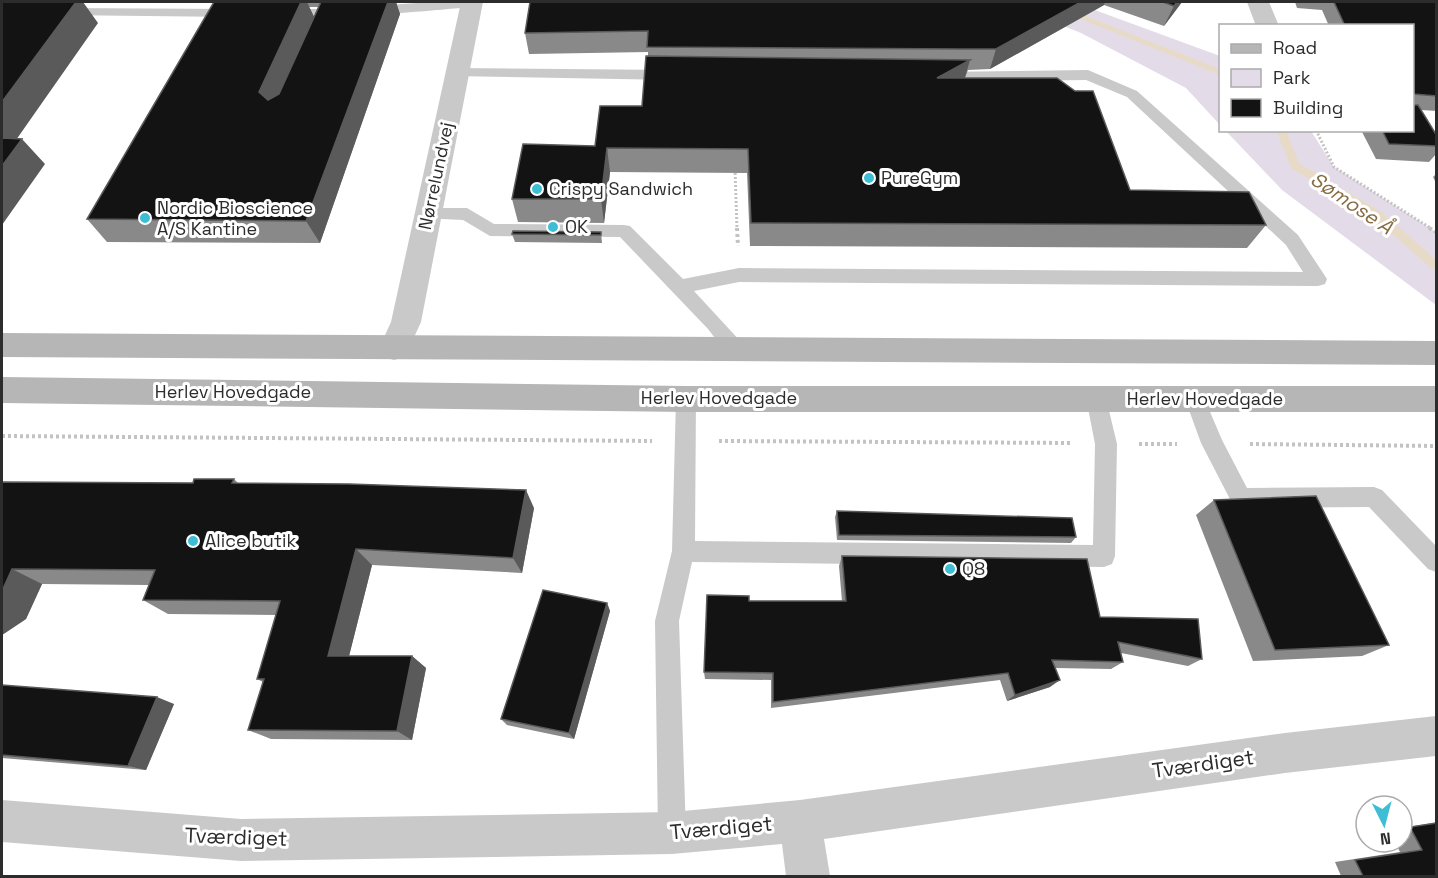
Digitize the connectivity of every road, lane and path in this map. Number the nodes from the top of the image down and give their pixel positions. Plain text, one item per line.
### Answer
1 (472, 2) edge
2 (1258, 2) edge
3 (46, 12) edge
4 (247, 13) edge
5 (270, 13) edge
6 (1267, 24) edge
7 (457, 74) junction
8 (684, 75) edge
9 (921, 77) edge
10 (1317, 132) edge
11 (735, 158) edge
12 (428, 214) junction
13 (1437, 232) edge
14 (739, 275) junction
15 (679, 287) junction
16 (2, 345) edge
17 (394, 348) junction
18 (735, 349) junction
19 (1437, 353) edge
20 (2, 390) edge
21 (1096, 398) junction
22 (686, 399) junction
23 (1195, 399) junction
24 (1437, 399) edge
25 (683, 551) junction
26 (1437, 561) edge
27 (1437, 736) edge
28 (2, 821) edge
29 (800, 821) junction
30 (672, 833) junction
31 (808, 876) edge

1 - 5 lane
1 - 7 street, Nørrelundvej
2 - 6 street
3 - 4 lane
7 - 8 lane
7 - 12 street, Nørrelundvej
9 - 14 lane
10 - 13 path
11 - 14 path
12 - 15 lane
12 - 17 street, Nørrelundvej
14 - 15 lane
15 - 18 lane
16 - 17 main road
17 - 18 main road
18 - 19 main road
20 - 22 main road, Herlev Hovedgade
21 - 22 main road, Herlev Hovedgade
21 - 23 main road, Herlev Hovedgade
21 - 25 lane
22 - 25 lane
23 - 24 main road, Herlev Hovedgade
23 - 26 lane
25 - 30 lane
27 - 29 street, Tværdiget
28 - 30 street, Tværdiget
29 - 30 street, Tværdiget
29 - 31 street

